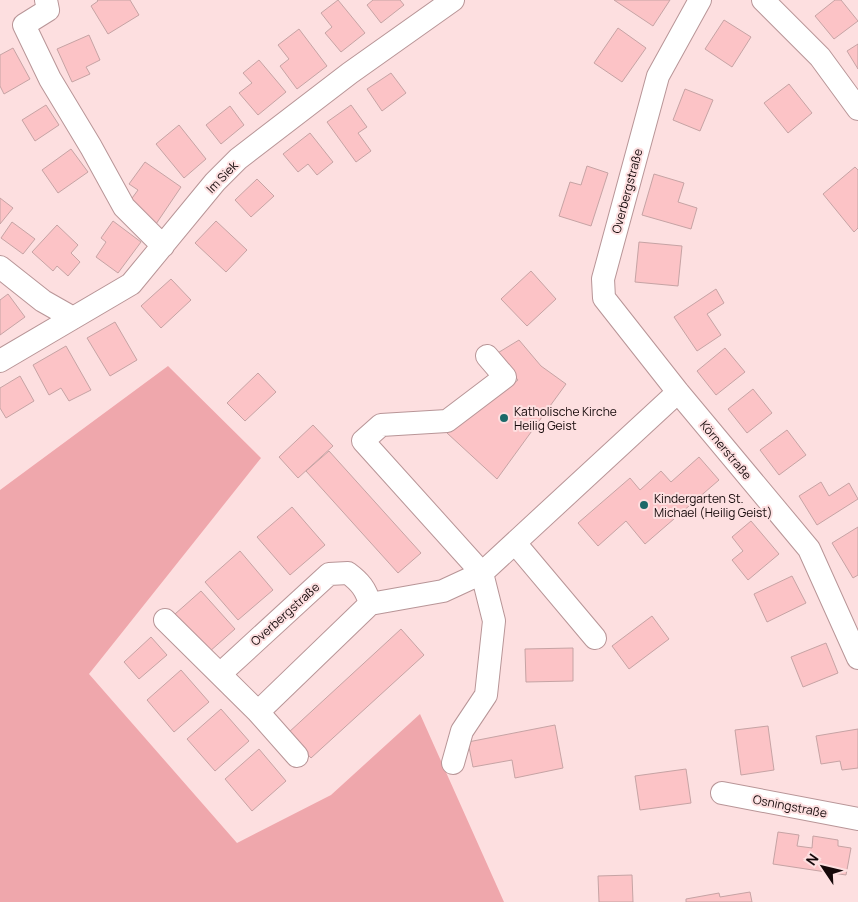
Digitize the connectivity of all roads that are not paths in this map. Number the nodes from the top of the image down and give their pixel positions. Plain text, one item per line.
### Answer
1 (453, 0) edge
2 (700, 0) edge
3 (763, 0) edge
4 (47, 5) edge
5 (858, 109) edge
6 (163, 246) junction
7 (0, 267) edge
8 (73, 318) junction
9 (487, 356) dead end
10 (0, 360) edge
11 (664, 374) joint
12 (678, 392) junction
13 (515, 543) junction
14 (482, 573) junction
15 (370, 604) junction
16 (165, 620) dead end
17 (595, 638) dead end
18 (858, 658) edge
19 (220, 674) junction
20 (258, 712) junction
21 (297, 756) dead end
22 (453, 764) dead end
23 (722, 793) dead end
24 (858, 819) edge

1 - 6 street, Im Siek
2 - 11 street, Overbergstraße
3 - 5 street
4 - 6 street
6 - 8 street, Im Siek
7 - 8 street
8 - 10 street, Im Siek
9 - 14 street
11 - 12 street, Körnerstraße
12 - 13 street
12 - 18 street, Körnerstraße
13 - 14 street
13 - 17 street
14 - 15 street
14 - 22 street
15 - 19 street, Overbergstraße
15 - 20 street
16 - 19 street
19 - 20 street
20 - 21 street
23 - 24 street, Osningstraße

